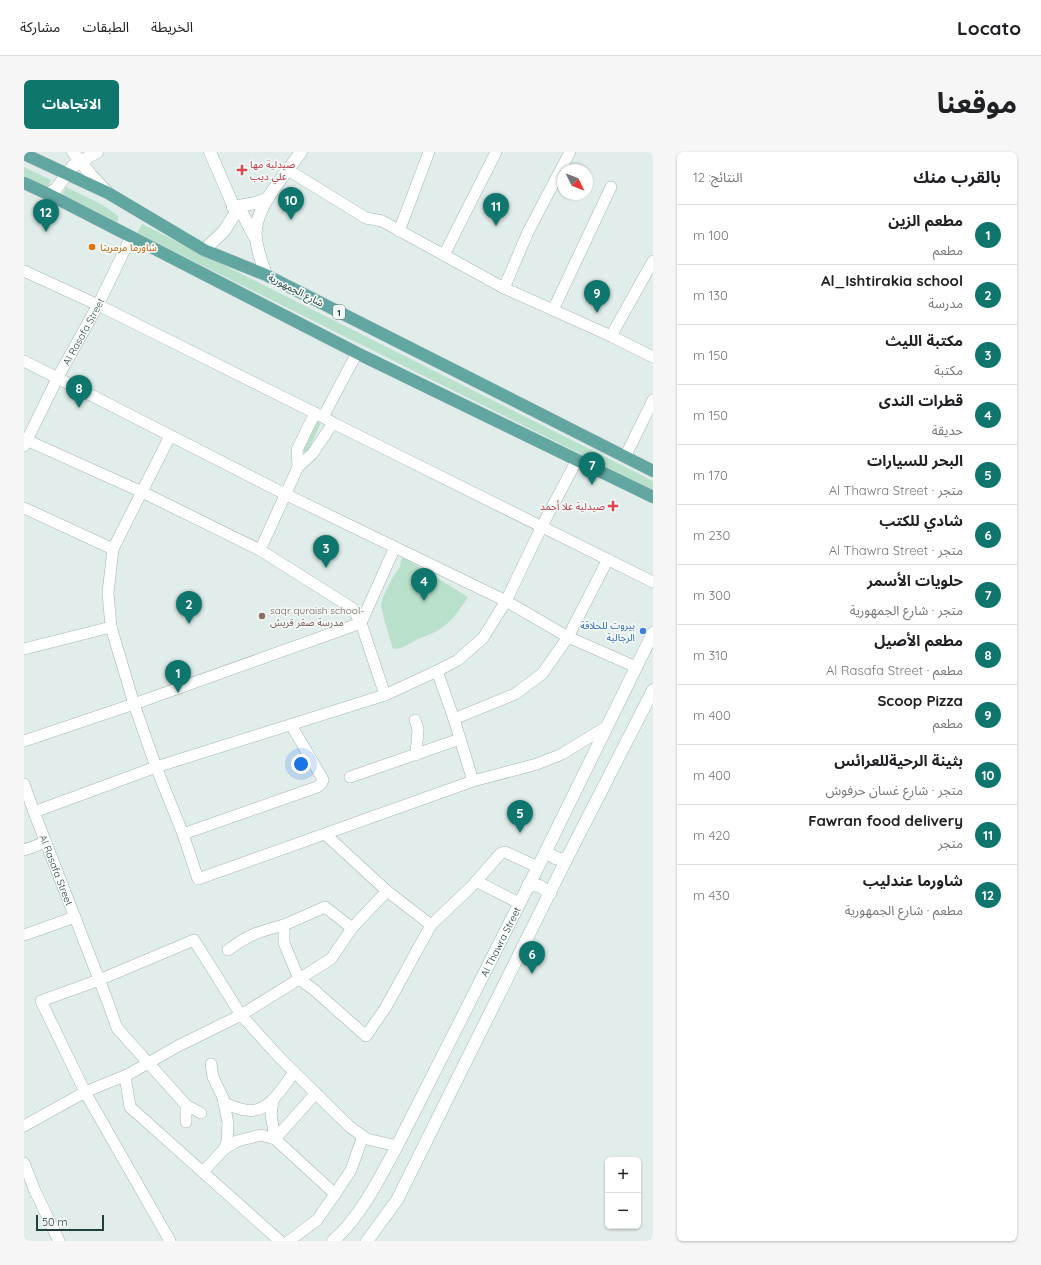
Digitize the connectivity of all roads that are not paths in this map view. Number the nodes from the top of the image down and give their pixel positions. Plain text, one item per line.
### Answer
1 (96, 152) edge
2 (210, 152) edge
3 (301, 152) edge
4 (429, 152) edge
5 (496, 152) edge
6 (570, 152) edge
7 (24, 154) edge
8 (76, 156) edge
9 (288, 170) junction
10 (67, 173) junction
11 (24, 183) edge
12 (611, 187) dead end
13 (108, 193) junction
14 (48, 194) junction
15 (268, 198) junction
16 (233, 207) junction
17 (399, 231) junction
18 (131, 237) junction
19 (256, 239) junction
20 (204, 250) junction
21 (444, 255) junction
22 (653, 261) edge
23 (24, 271) edge
24 (266, 275) junction
25 (504, 288) junction
26 (98, 305) junction
27 (554, 310) junction
28 (611, 336) junction
29 (357, 353) junction
30 (653, 357) edge
31 (24, 360) edge
32 (58, 377) junction
33 (653, 400) edge
34 (319, 415) junction
35 (333, 423) junction
36 (170, 436) junction
37 (25, 442) edge
38 (626, 457) junction
39 (577, 460) junction
40 (298, 467) junction
41 (653, 471) edge
42 (142, 492) junction
43 (285, 494) junction
44 (653, 497) edge
45 (24, 508) edge
46 (542, 526) junction
47 (395, 546) junction
48 (113, 549) junction
49 (260, 550) junction
50 (608, 559) junction
51 (653, 582) edge
52 (506, 602) junction
53 (361, 623) junction
54 (111, 627) junction
55 (653, 633) edge
56 (568, 637) junction
57 (24, 649) edge
58 (636, 667) junction
59 (437, 671) junction
60 (653, 690) edge
61 (385, 694) junction
62 (134, 704) junction
63 (454, 719) junction
64 (415, 720) dead end
65 (291, 724) junction
66 (606, 727) junction
67 (460, 739) junction
68 (24, 741) edge
69 (416, 754) junction
70 (156, 767) junction
71 (350, 777) dead end
72 (473, 781) junction
73 (24, 784) edge
74 (34, 812) junction
75 (183, 834) junction
76 (325, 834) junction
77 (46, 842) junction
78 (24, 850) edge
79 (546, 851) junction
80 (566, 860) junction
81 (538, 867) junction
82 (476, 882) junction
83 (528, 885) junction
84 (387, 890) junction
85 (550, 894) junction
86 (519, 904) junction
87 (75, 917) junction
88 (284, 925) junction
89 (431, 925) junction
90 (352, 928) junction
91 (24, 935) edge
92 (228, 950) dead end
93 (299, 978) junction
94 (99, 980) junction
95 (241, 1015) junction
96 (148, 1063) junction
97 (211, 1064) dead end
98 (294, 1072) junction
99 (124, 1076) junction
100 (85, 1092) junction
101 (316, 1092) junction
102 (273, 1100) junction
103 (224, 1103) junction
104 (186, 1105) junction
105 (201, 1113) dead end
106 (186, 1122) dead end
107 (24, 1126) edge
108 (364, 1136) junction
109 (275, 1139) junction
110 (397, 1146) junction
111 (224, 1149) junction
112 (24, 1163) edge
113 (203, 1172) junction
114 (335, 1194) junction
115 (294, 1240) edge
116 (58, 1241) edge
117 (170, 1241) edge
118 (280, 1241) edge
119 (333, 1241) edge
120 (367, 1241) edge

1 - 8 main road
2 - 16 main road
3 - 9 main road
4 - 17 street
5 - 21 street
6 - 25 street
7 - 10 main road, شارع الجمهورية / 1
8 - 10 main road
8 - 13 main road
9 - 15 main road
9 - 17 street
10 - 13 main road, شارع الجمهورية / 1
10 - 14 main road
11 - 14 main road
12 - 27 street
13 - 20 main road, شارع الجمهورية / 1
14 - 18 main road
15 - 16 main road
15 - 19 main road
16 - 19 main road
16 - 20 main road
17 - 21 street
18 - 26 street, Al Rasafa Street
18 - 29 main road
19 - 24 main road
20 - 24 main road, شارع الجمهورية / 1
21 - 25 street
22 - 28 street
23 - 26 street
24 - 38 main road, شارع الجمهورية / 1
25 - 27 street
26 - 32 street, Al Rasafa Street
26 - 34 street
27 - 28 street
28 - 30 street
29 - 34 street
29 - 39 main road
31 - 32 street
32 - 36 street
32 - 37 street, Al Rasafa Street
33 - 38 street
34 - 35 street
34 - 40 street
35 - 40 street
35 - 46 street
36 - 42 street
36 - 43 street
37 - 42 street
38 - 41 main road, شارع الجمهورية / 1
39 - 44 main road
39 - 46 street
40 - 43 street
42 - 48 street
42 - 49 street
43 - 47 street
43 - 49 street
45 - 48 street
46 - 50 street
46 - 52 street
47 - 52 street
47 - 53 street
48 - 54 street
49 - 53 street
50 - 51 street
50 - 56 street
52 - 56 street
52 - 59 street
53 - 61 street
53 - 62 street
54 - 57 street
54 - 62 street
55 - 58 main road, Al Thawra Street
56 - 58 street
56 - 63 street
58 - 66 main road, Al Thawra Street
59 - 61 street
59 - 63 street
60 - 80 main road
61 - 65 street
62 - 68 street
62 - 70 street
63 - 67 street
64 - 69 street
65 - 70 street
65 - 75 street
66 - 72 street
66 - 79 main road, Al Thawra Street
67 - 69 street
67 - 72 street
69 - 71 street
70 - 74 street
70 - 75 street
72 - 76 street
73 - 74 street, Al Rasafa Street
74 - 77 street, Al Rasafa Street
75 - 76 street
76 - 84 street
77 - 78 street
77 - 87 street, Al Rasafa Street
79 - 80 main road
79 - 81 main road, Al Thawra Street
80 - 85 main road
81 - 82 street
81 - 83 main road, Al Thawra Street
82 - 86 street
82 - 89 street
83 - 85 main road
83 - 86 main road, Al Thawra Street
84 - 89 street
84 - 90 street
85 - 120 main road
86 - 110 main road, Al Thawra Street
87 - 91 street
87 - 94 street, Al Rasafa Street
88 - 90 street
88 - 92 street
88 - 93 street
89 - 93 street
90 - 93 street
93 - 95 street
94 - 95 street
94 - 96 street, Al Rasafa Street
94 - 100 street
95 - 96 street
95 - 98 street
96 - 99 street
96 - 104 street, Al Rasafa Street
97 - 103 street
98 - 101 street
98 - 102 street
99 - 100 street
99 - 113 street
100 - 107 street
100 - 117 street
101 - 108 street
101 - 109 street
102 - 103 street
102 - 109 street
103 - 111 street
104 - 105 street, Al Rasafa Street
104 - 106 street
108 - 110 street
108 - 114 street
109 - 111 street
109 - 114 street
110 - 119 main road, Al Thawra Street
111 - 113 street
112 - 116 street
113 - 118 street
114 - 115 street

